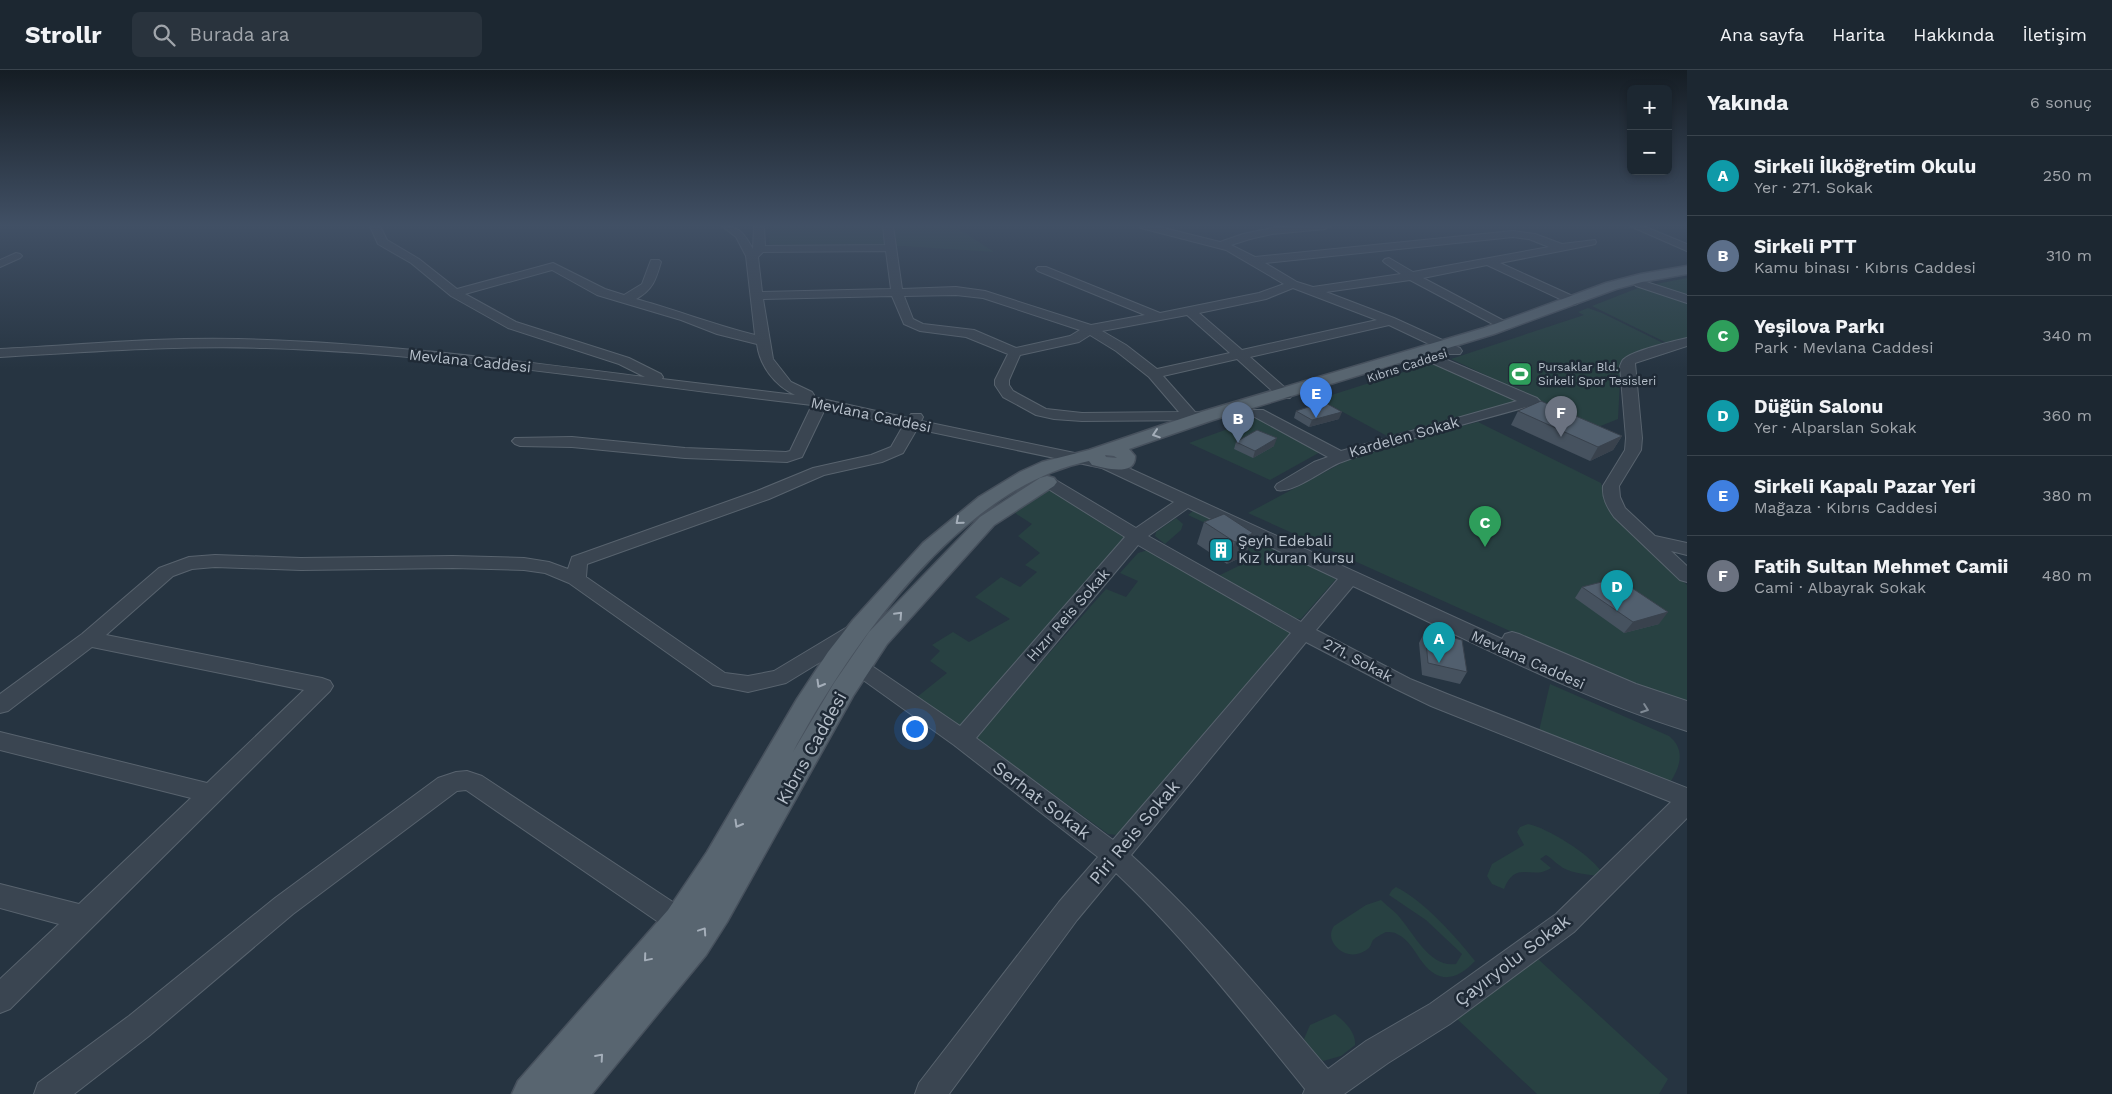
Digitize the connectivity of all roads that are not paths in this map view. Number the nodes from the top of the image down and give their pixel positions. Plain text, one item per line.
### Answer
1 (431, 274) edge
2 (525, 274) edge
3 (567, 274) edge
4 (652, 274) edge
5 (756, 274) edge
6 (894, 274) edge
7 (1054, 274) edge
8 (1275, 274) edge
9 (1408, 274) edge
10 (1423, 274) edge
11 (1515, 274) edge
12 (1665, 274) edge
13 (1687, 275) edge
14 (1411, 276) junction
15 (1293, 284) junction
16 (1640, 284) junction
17 (1311, 291) junction
18 (896, 292) junction
19 (455, 293) junction
20 (756, 296) junction
21 (626, 299) junction
22 (1687, 299) edge
23 (1574, 301) junction
24 (1190, 311) junction
25 (1158, 316) junction
26 (1390, 321) junction
27 (1504, 326) junction
28 (1090, 328) junction
29 (762, 341) junction
30 (1680, 344) edge
31 (1449, 348) junction
32 (1014, 352) junction
33 (0, 353) edge
34 (1687, 354) edge
35 (1426, 355) junction
36 (1239, 356) junction
37 (1154, 374) junction
38 (663, 382) junction
39 (1285, 394) junction
40 (1532, 401) junction
41 (821, 402) junction
42 (1548, 409) edge
43 (1258, 413) junction
44 (1191, 416) junction
45 (1207, 416) junction
46 (914, 420) junction
47 (520, 441) dead end
48 (1616, 442) edge
49 (1633, 450) junction
50 (1102, 456) junction
51 (1340, 456) junction
52 (1048, 482) junction
53 (1283, 487) dead end
54 (1185, 502) junction
55 (1136, 536) junction
56 (1650, 540) junction
57 (1687, 549) edge
58 (1687, 576) edge
59 (1349, 578) junction
60 (576, 579) junction
61 (1302, 631) junction
62 (867, 634) junction
63 (89, 639) junction
64 (859, 667) junction
65 (0, 705) edge
66 (1687, 709) edge
67 (1687, 723) edge
68 (962, 739) junction
69 (0, 742) edge
70 (213, 794) junction
71 (1687, 800) edge
72 (1114, 855) junction
73 (0, 896) edge
74 (84, 918) junction
75 (679, 920) junction
76 (0, 999) edge
77 (1321, 1091) edge
78 (49, 1094) edge
79 (531, 1094) edge
80 (568, 1094) edge
81 (930, 1094) edge

1 - 19 street
2 - 19 street
3 - 21 street
4 - 21 street
5 - 20 street
6 - 18 street
7 - 25 street
8 - 15 street
9 - 14 street
10 - 14 street
11 - 23 street
12 - 23 main road
13 - 16 main road, Kıbrıs Caddesi
14 - 17 street
14 - 27 street
15 - 17 street
15 - 24 street
16 - 22 street
16 - 31 main road, Kıbrıs Caddesi
17 - 26 street
18 - 20 street
18 - 28 street
18 - 32 street
19 - 38 street
20 - 29 street
21 - 29 street
23 - 27 main road
24 - 25 street
24 - 36 street
25 - 28 street
26 - 31 street
26 - 36 street
27 - 31 main road
28 - 32 street
28 - 37 street
29 - 41 street
30 - 34 street
30 - 49 street
31 - 35 main road, Kıbrıs Caddesi
32 - 44 street
33 - 38 street, Mevlana Caddesi
35 - 39 main road
35 - 40 street
35 - 43 main road, Kıbrıs Caddesi
36 - 37 street
36 - 39 street
37 - 44 street
38 - 41 street, Mevlana Caddesi
39 - 45 main road
40 - 42 street
40 - 51 street, Kardelen Sokak
41 - 46 street, Mevlana Caddesi
41 - 47 street
43 - 50 main road, Kıbrıs Caddesi
43 - 51 street
44 - 45 street
45 -> 50 main road
46 - 50 street, Mevlana Caddesi
46 - 50 street
46 - 60 street
48 - 49 street
49 - 56 street
50 - 52 main road, Kıbrıs Caddesi
50 - 54 street, Mevlana Caddesi
50 -> 62 main road
50 - 66 street
51 - 53 street, Kardelen Sokak
52 - 55 street, 271. Sokak
62 -> 52 main road, Kıbrıs Caddesi
54 - 55 street, Hızır Reis Sokak
54 - 59 street, Mevlana Caddesi
55 - 61 street, 271. Sokak
55 - 68 street, Hızır Reis Sokak
56 - 57 street
56 - 58 street
59 - 61 street, Piri Reis Sokak
59 -> 67 street, Mevlana Caddesi
60 - 62 street
60 - 63 street
61 - 71 street, 271. Sokak
61 - 72 street, Piri Reis Sokak
62 - 64 main road, Kıbrıs Caddesi
62 -> 75 main road
63 - 65 street
63 - 70 street
64 - 68 street, Serhat Sokak
80 -> 64 main road, Kıbrıs Caddesi
68 - 72 street, Serhat Sokak
69 - 70 street
70 - 74 street
71 - 77 street, Çayıryolu Sokak
72 - 77 street, Serhat Sokak
72 - 81 street, Piri Reis Sokak
73 - 74 street
74 - 76 street
75 - 78 street
75 -> 79 main road

